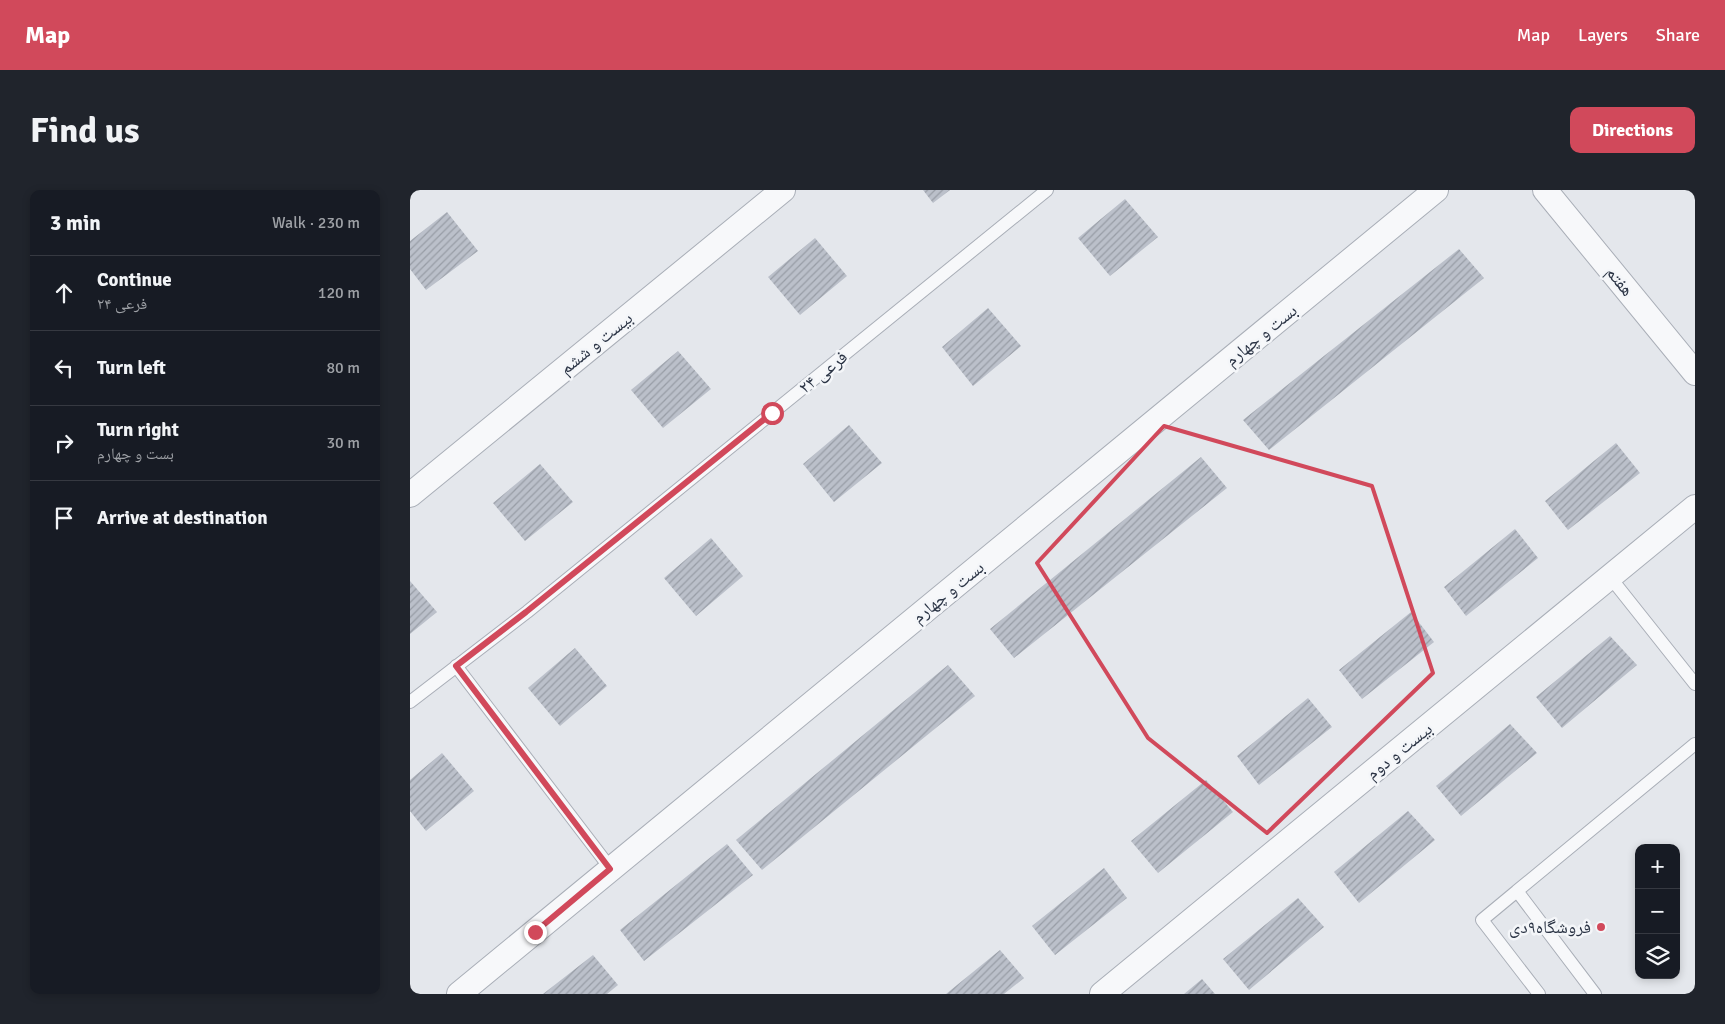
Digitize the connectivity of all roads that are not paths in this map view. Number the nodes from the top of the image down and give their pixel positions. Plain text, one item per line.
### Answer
1 (783, 190) edge
2 (1047, 190) edge
3 (1436, 190) edge
4 (1545, 190) edge
5 (1695, 373) edge
6 (410, 495) edge
7 (1695, 507) edge
8 (1610, 577) junction
9 (456, 666) junction
10 (1695, 684) edge
11 (410, 702) edge
12 (1695, 744) edge
13 (610, 869) junction
14 (1517, 890) junction
15 (459, 994) edge
16 (1102, 994) edge
17 (1539, 994) edge
18 (1596, 994) edge

1 - 6 street, بیست و ششم
2 - 9 lane, فرعی ۲۴
3 - 13 street, بست و چهارم
4 - 5 street, هفتم
7 - 8 street, بیست و دوم
8 - 10 lane
8 - 16 street, بیست و دوم
9 - 11 lane, فرعی ۲۴
9 - 13 lane
12 - 14 lane
13 - 15 street, بست و چهارم
14 - 17 lane
14 - 18 lane

